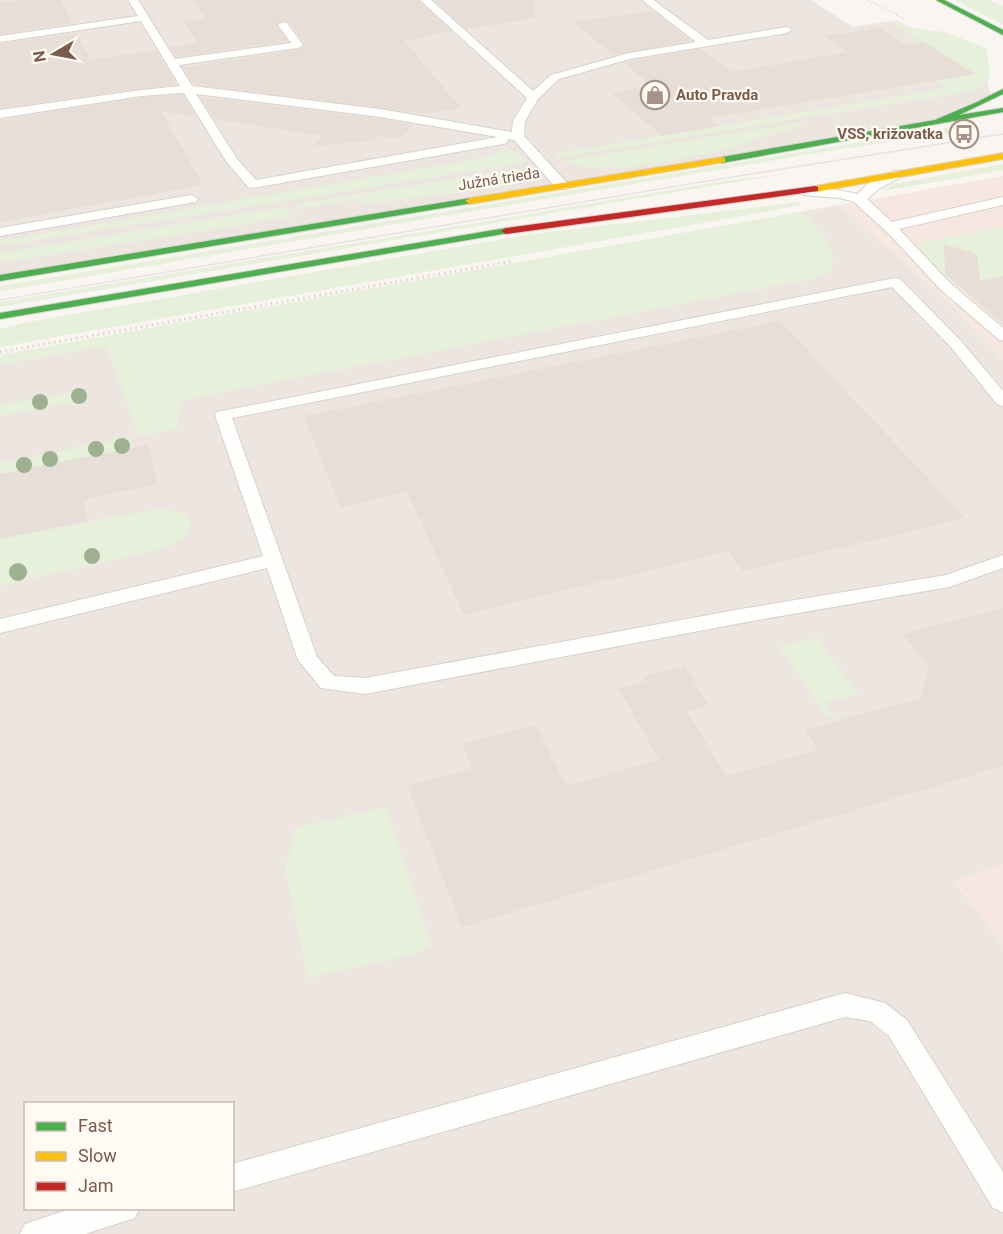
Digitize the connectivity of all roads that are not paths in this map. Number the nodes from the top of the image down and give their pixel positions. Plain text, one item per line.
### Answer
1 (133, 0) edge
2 (425, 0) edge
3 (647, 0) edge
4 (939, 0) edge
5 (970, 16) junction
6 (143, 18) junction
7 (283, 25) dead end
8 (787, 30) dead end
9 (1003, 33) edge
10 (0, 39) edge
11 (705, 43) junction
12 (1003, 43) edge
13 (171, 63) junction
14 (186, 89) junction
15 (1003, 91) edge
16 (533, 97) junction
17 (1003, 110) edge
18 (0, 114) edge
19 (938, 121) junction
20 (518, 137) junction
21 (1003, 156) edge
22 (895, 175) junction
23 (562, 186) junction
24 (801, 191) junction
25 (191, 199) dead end
26 (859, 199) junction
27 (1003, 201) edge
28 (890, 227) junction
29 (0, 232) edge
30 (0, 278) edge
31 (0, 316) edge
32 (1003, 336) edge
33 (1003, 400) edge
34 (273, 560) junction
35 (1003, 561) edge
36 (0, 626) edge
37 (234, 1177) edge
38 (1003, 1198) edge
39 (121, 1210) edge
40 (35, 1234) edge

1 - 6 lane
2 - 16 lane
3 - 11 lane
4 - 5 main road
5 - 9 main road
5 - 12 main road
6 - 10 lane
6 - 13 lane
7 - 13 lane
8 - 11 lane
11 - 16 lane
13 - 14 lane
14 - 18 lane
14 - 20 lane
14 - 20 lane
15 - 19 main road
16 - 20 lane
17 - 19 main road, Južná trieda
19 - 23 main road, Južná trieda
20 - 23 lane
21 - 22 main road
22 - 24 main road
22 - 26 lane
23 - 30 main road, Južná trieda
24 - 26 lane
24 - 31 main road
25 - 29 lane
26 - 28 lane
27 - 28 lane
28 - 32 lane
33 - 34 lane
34 - 35 lane
34 - 36 lane
37 - 38 lane
39 - 40 lane

